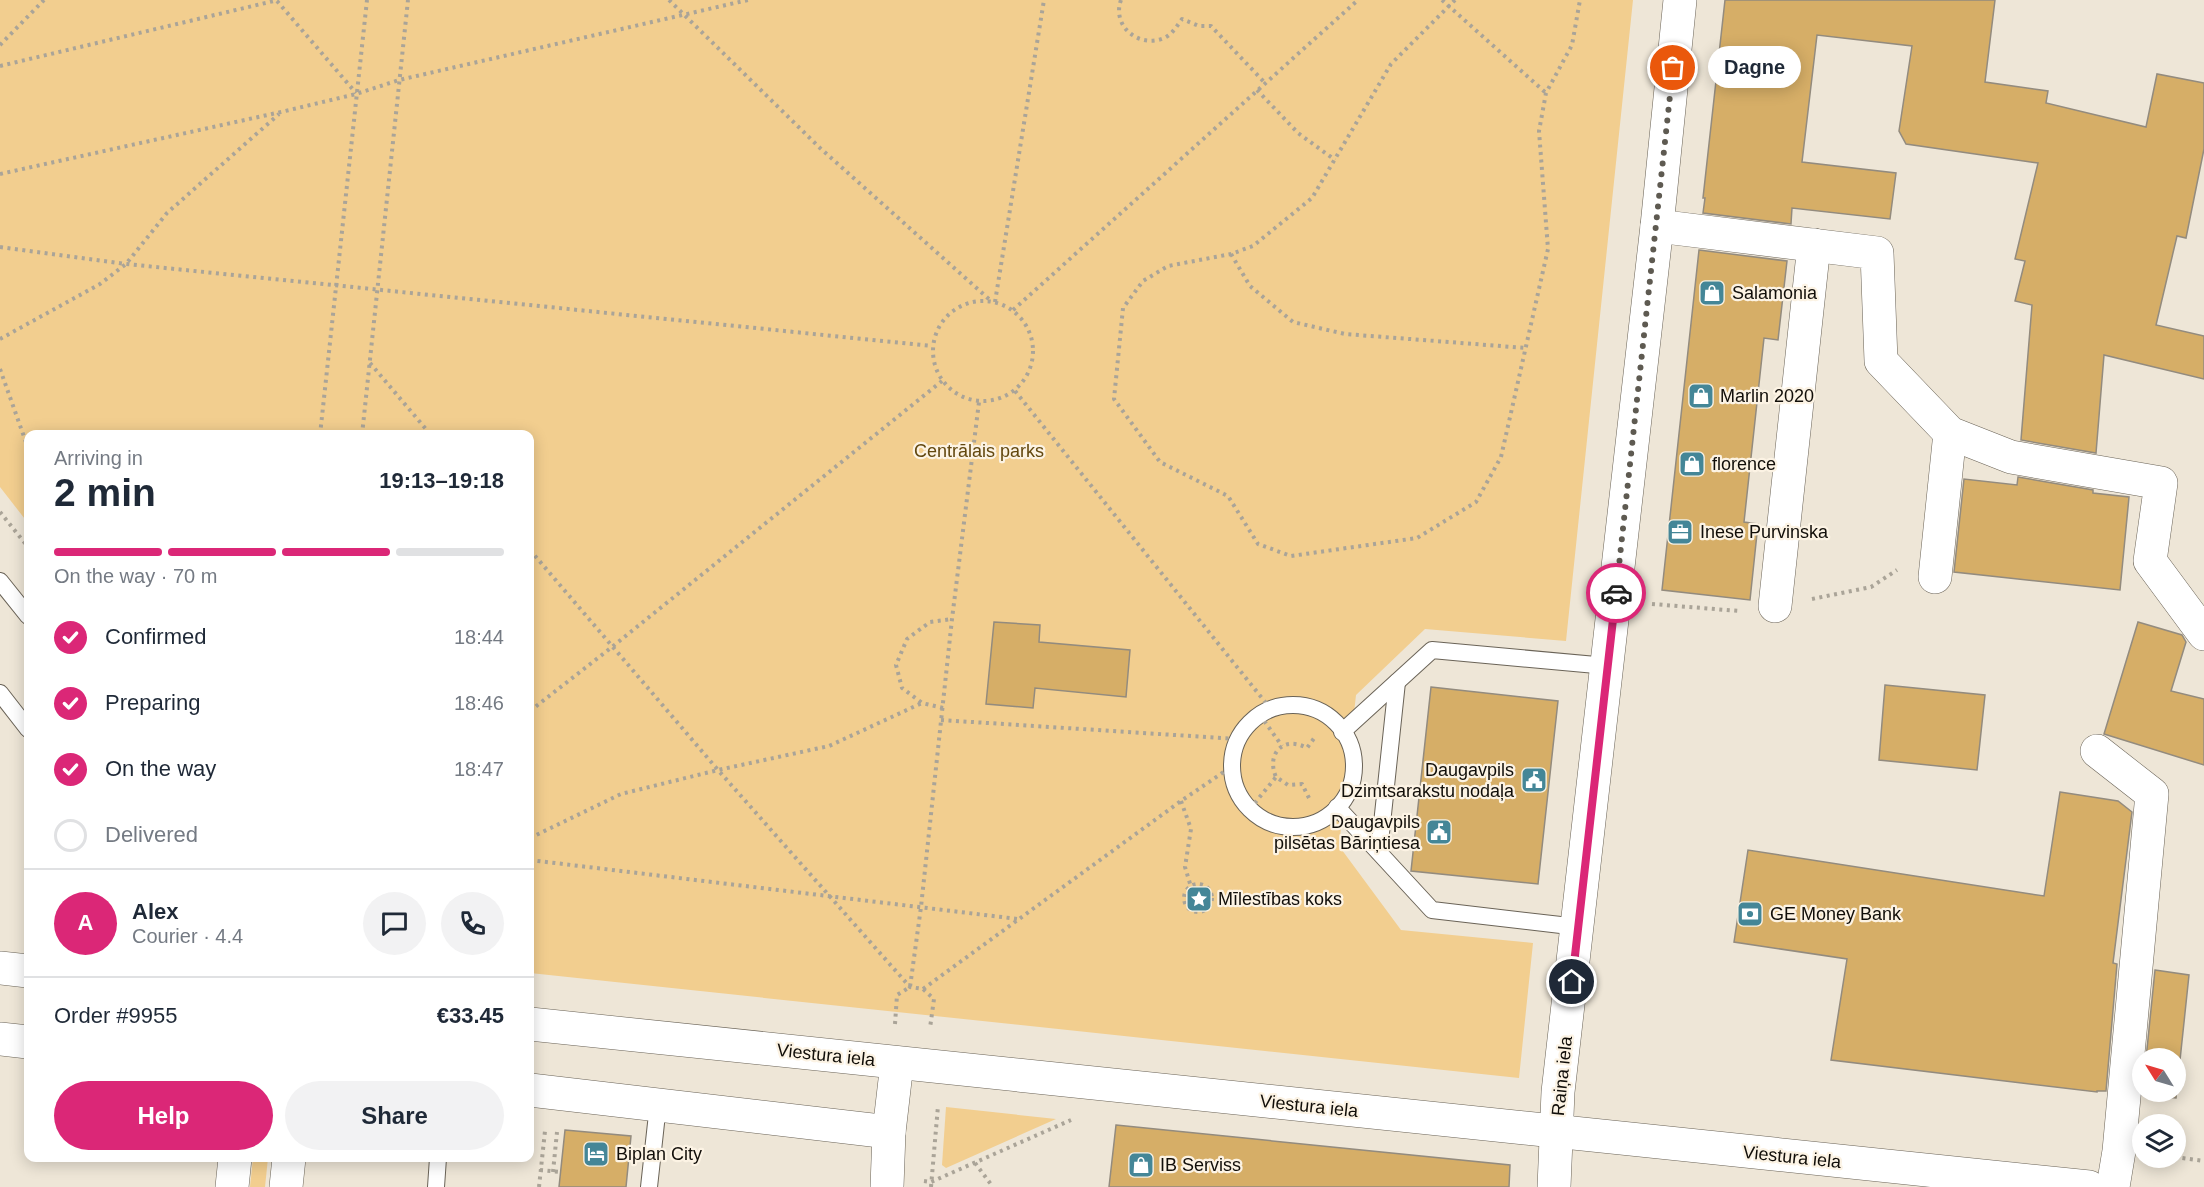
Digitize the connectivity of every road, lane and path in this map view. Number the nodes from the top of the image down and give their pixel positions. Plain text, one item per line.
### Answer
1 (44, 0) edge
2 (277, 0) edge
3 (367, 0) edge
4 (408, 0) edge
5 (669, 0) edge
6 (748, 0) edge
7 (1044, 0) edge
8 (1121, 0) edge
9 (1358, 0) edge
10 (1442, 0) edge
11 (1455, 0) edge
12 (1580, 0) edge
13 (1680, 0) edge
14 (1449, 6) junction
15 (683, 15) junction
16 (0, 45) edge
17 (0, 66) edge
18 (399, 80) junction
19 (1265, 83) junction
20 (1257, 90) junction
21 (1546, 93) junction
22 (356, 94) junction
23 (281, 112) junction
24 (1335, 160) junction
25 (0, 174) edge
26 (1657, 226) junction
27 (1814, 245) junction
28 (0, 247) edge
29 (1231, 254) junction
30 (126, 264) junction
31 (336, 284) junction
32 (377, 288) junction
33 (993, 301) junction
34 (1013, 310) junction
35 (0, 339) edge
36 (932, 346) junction
37 (1526, 348) junction
38 (369, 363) junction
39 (0, 371) edge
40 (942, 381) junction
41 (1015, 392) junction
42 (979, 402) junction
43 (321, 430) edge
44 (362, 430) edge
45 (427, 430) edge
46 (1950, 433) junction
47 (24, 437) edge
48 (0, 512) edge
49 (24, 542) edge
50 (1938, 544) junction
51 (534, 555) edge
52 (1935, 577) dead end
53 (0, 581) edge
54 (1652, 604) dead end
55 (1775, 606) junction
56 (24, 611) edge
57 (952, 619) junction
58 (2204, 634) edge
59 (612, 647) junction
60 (1607, 666) junction
61 (1397, 682) junction
62 (0, 693) edge
63 (922, 703) junction
64 (534, 708) edge
65 (943, 708) junction
66 (1265, 712) junction
67 (1329, 718) junction
68 (941, 720) junction
69 (24, 724) edge
70 (1342, 732) junction
71 (1237, 739) junction
72 (1282, 747) junction
73 (2097, 751) dead end
74 (1231, 767) junction
75 (718, 770) junction
76 (1276, 777) junction
77 (1181, 801) junction
78 (1337, 807) junction
79 (1250, 809) junction
80 (1320, 820) junction
81 (534, 836) edge
82 (1379, 852) junction
83 (534, 860) edge
84 (1191, 887) junction
85 (829, 896) junction
86 (921, 907) junction
87 (1018, 919) junction
88 (1578, 927) junction
89 (0, 968) edge
90 (24, 971) edge
91 (910, 987) junction
92 (922, 989) junction
93 (534, 1024) edge
94 (895, 1024) dead end
95 (930, 1028) dead end
96 (0, 1039) edge
97 (24, 1042) edge
98 (897, 1063) junction
99 (534, 1090) edge
100 (658, 1105) junction
101 (938, 1106) dead end
102 (1076, 1118) dead end
103 (558, 1125) dead end
104 (545, 1131) dead end
105 (1556, 1131) junction
106 (889, 1132) junction
107 (2186, 1159) edge
108 (2204, 1161) edge
109 (235, 1162) edge
110 (289, 1162) edge
111 (438, 1162) edge
112 (975, 1163) junction
113 (540, 1170) junction
114 (554, 1172) junction
115 (561, 1172) dead end
116 (919, 1181) dead end
117 (931, 1184) edge
118 (232, 1187) edge
119 (286, 1187) edge
120 (436, 1187) edge
121 (539, 1187) edge
122 (649, 1187) edge
123 (887, 1187) edge
124 (993, 1187) edge
125 (1554, 1187) edge
126 (2089, 1187) edge
127 (2114, 1187) edge

1 - 16 path
2 - 17 path
2 - 22 path
3 - 22 path
4 - 18 path
5 - 15 path
6 - 15 path
7 - 33 path
8 - 19 path
9 - 19 path
10 - 14 path
11 - 14 path
12 - 21 path
13 - 26 street, Raiņa iela
14 - 21 path
14 - 24 path
15 - 18 path
15 - 33 path
18 - 22 path
18 - 32 path
19 - 20 path
20 - 24 path
20 - 34 path
21 - 37 path
22 - 23 path
22 - 31 path
23 - 25 path
23 - 30 path
24 - 29 path
26 - 27 street
26 - 60 street, Raiņa iela
27 - 46 street
27 - 55 street
28 - 30 path
29 - 37 path
29 - 37 path
30 - 31 path
30 - 35 path
31 - 32 path
31 - 43 path
32 - 36 path
32 - 38 path
33 - 34 path
33 - 36 path
34 - 41 path
36 - 40 path
38 - 44 path
38 - 45 path
39 - 47 path
40 - 42 path
40 - 59 path
41 - 42 path
41 - 66 path
42 - 57 path
46 - 50 street
46 - 58 street
48 - 49 path
50 - 52 street
50 - 55 path
51 - 59 path
53 - 56 lane
54 - 55 path
57 - 63 path
57 - 65 path
59 - 64 path
59 - 75 path
60 - 61 lane
60 - 88 street, Raiņa iela
61 - 70 lane
61 - 82 lane
62 - 69 lane
63 - 65 path
63 - 75 path
65 - 68 path
66 - 67 lane
66 - 71 lane
66 - 72 path
67 - 70 lane
67 - 72 path
68 - 71 path
68 - 86 path
70 - 78 lane
71 - 74 lane
72 - 76 path
73 - 127 street
74 - 77 path
74 - 79 lane
75 - 81 path
75 - 85 path
76 - 79 path
76 - 80 path
77 - 84 path
77 - 87 path
78 - 80 lane
78 - 82 lane
79 - 80 lane
82 - 88 lane
83 - 85 path
84 - 84 path
85 - 86 path
85 - 91 path
86 - 87 path
86 - 91 path
87 - 92 path
88 - 105 street, Raiņa iela
89 - 90 street
91 - 92 path
91 - 94 path
92 - 95 path
93 - 98 street, Viestura iela
96 - 97 street
98 - 105 street, Viestura iela
98 - 106 street
99 - 100 street
100 - 106 street
100 - 122 lane
101 - 117 path
102 - 112 path
103 - 114 path
104 - 113 path
105 - 125 street, Raiņa iela
105 - 126 street, Viestura iela
106 - 123 street
107 - 108 path
109 - 118 street
110 - 119 street
111 - 120 lane
112 - 117 path
112 - 124 path
113 - 114 path
113 - 121 path
114 - 115 path
116 - 117 path

